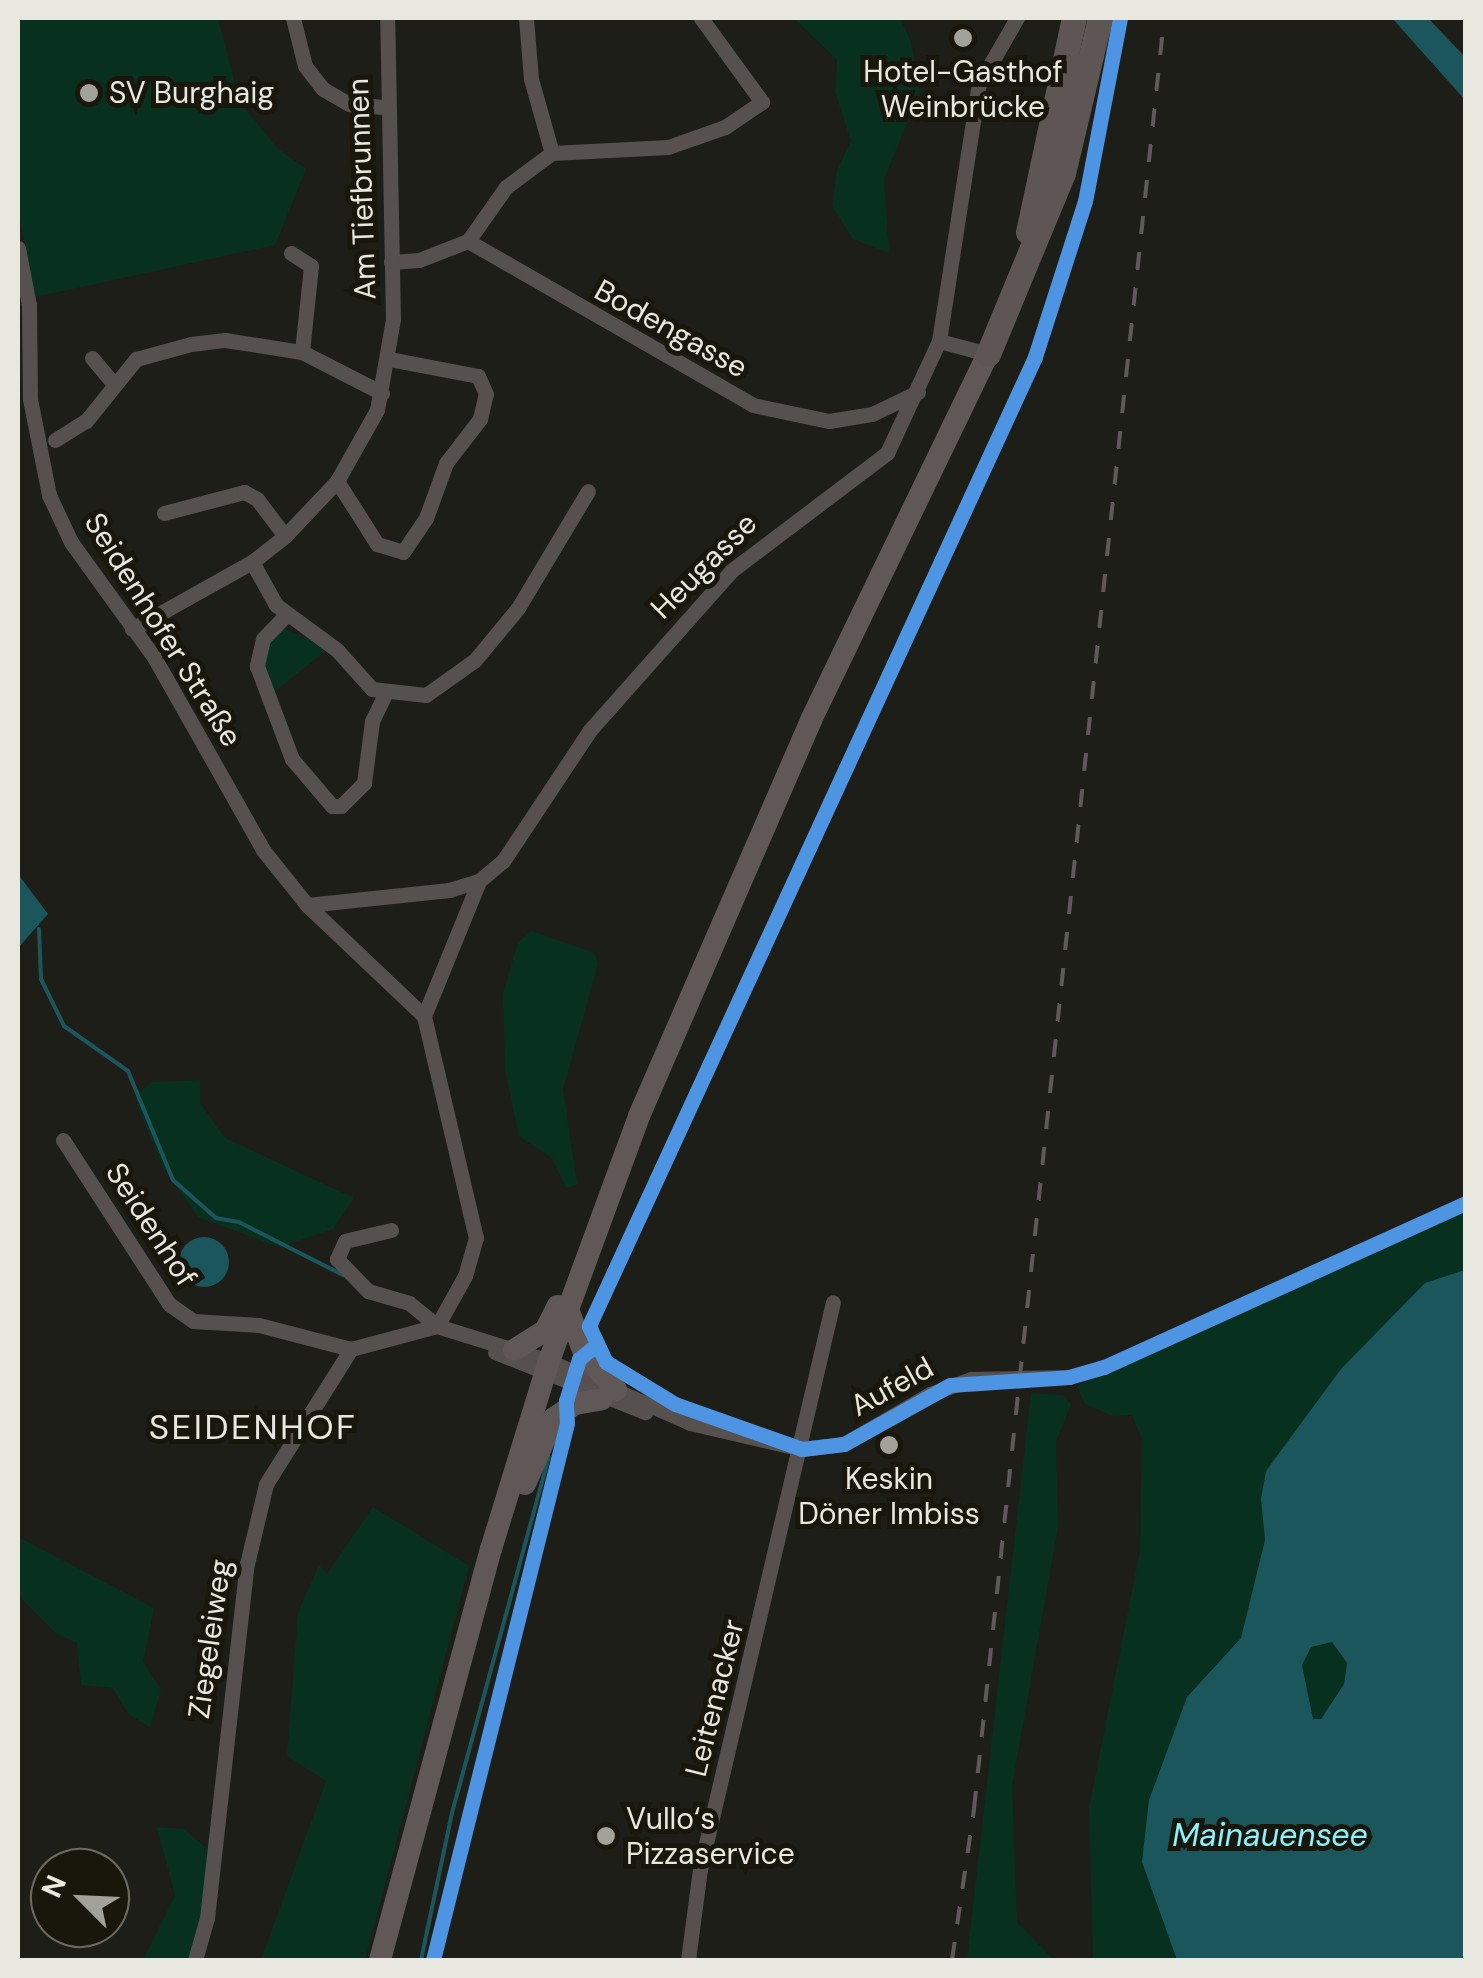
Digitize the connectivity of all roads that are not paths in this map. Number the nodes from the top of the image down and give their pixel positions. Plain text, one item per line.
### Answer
1 (293, 18) edge
2 (386, 18) edge
3 (526, 18) edge
4 (702, 18) edge
5 (1017, 18) edge
6 (1074, 18) edge
7 (1100, 18) edge
8 (386, 107) junction
9 (552, 153) junction
10 (468, 241) junction
11 (18, 248) edge
12 (292, 253) dead end
13 (391, 262) junction
14 (1018, 283) junction
15 (939, 341) junction
16 (302, 352) junction
17 (988, 354) junction
18 (92, 358) dead end
19 (389, 360) junction
20 (112, 382) junction
21 (382, 392) junction
22 (918, 392) junction
23 (55, 440) dead end
24 (337, 481) junction
25 (588, 491) dead end
26 (164, 512) dead end
27 (285, 536) junction
28 (252, 562) junction
29 (286, 615) junction
30 (132, 629) junction
31 (385, 694) junction
32 (479, 880) junction
33 (306, 905) junction
34 (424, 1016) junction
35 (64, 1140) dead end
36 (391, 1230) dead end
37 (577, 1286) junction
38 (833, 1302) dead end
39 (568, 1310) junction
40 (438, 1326) junction
41 (484, 1343) junction
42 (351, 1349) junction
43 (514, 1350) junction
44 (547, 1369) junction
45 (1069, 1377) dead end
46 (609, 1395) junction
47 (802, 1449) junction
48 (491, 1549) junction
49 (195, 1960) edge
50 (380, 1960) edge
51 (688, 1960) edge

1 - 8 street
2 - 8 street, Am Tiefbrunnen
3 - 9 street
4 - 9 street
5 - 15 street, Heugasse
6 - 14 highway
7 - 14 highway
8 - 13 street, Am Tiefbrunnen
9 - 10 street
10 - 13 street
10 - 22 street, Bodengasse
11 - 30 street, Seidenhofer Straße
12 - 16 street
13 - 19 street, Am Tiefbrunnen
14 - 17 highway
15 - 17 street
15 - 22 street, Heugasse
16 - 20 street
16 - 21 street
17 - 37 main road
18 - 20 street
19 - 21 street, Am Tiefbrunnen
19 - 24 street
20 - 23 street
21 - 24 street, Am Tiefbrunnen
22 - 32 street, Heugasse
24 - 27 street, Am Tiefbrunnen
25 - 31 street
26 - 27 street
27 - 28 street, Am Tiefbrunnen
28 - 29 street
28 - 30 street, Am Tiefbrunnen
29 - 31 street
29 - 31 street
30 - 33 street, Seidenhofer Straße
32 - 33 street
32 - 34 street
33 - 34 street
34 - 40 street
35 - 42 street, Seidenhof
36 - 40 street
37 - 39 main road
37 - 43 main road
38 - 47 street, Aufeld
39 - 44 main road
39 - 46 main road
40 - 41 street
40 - 42 street
41 - 43 street
41 - 44 street
42 - 49 street, Ziegeleiweg
43 - 44 street
44 - 46 street, Aufeld
44 - 48 main road
45 - 47 street, Aufeld
46 - 47 street, Aufeld
46 - 48 main road
47 - 51 street, Leitenacker
48 - 50 main road

